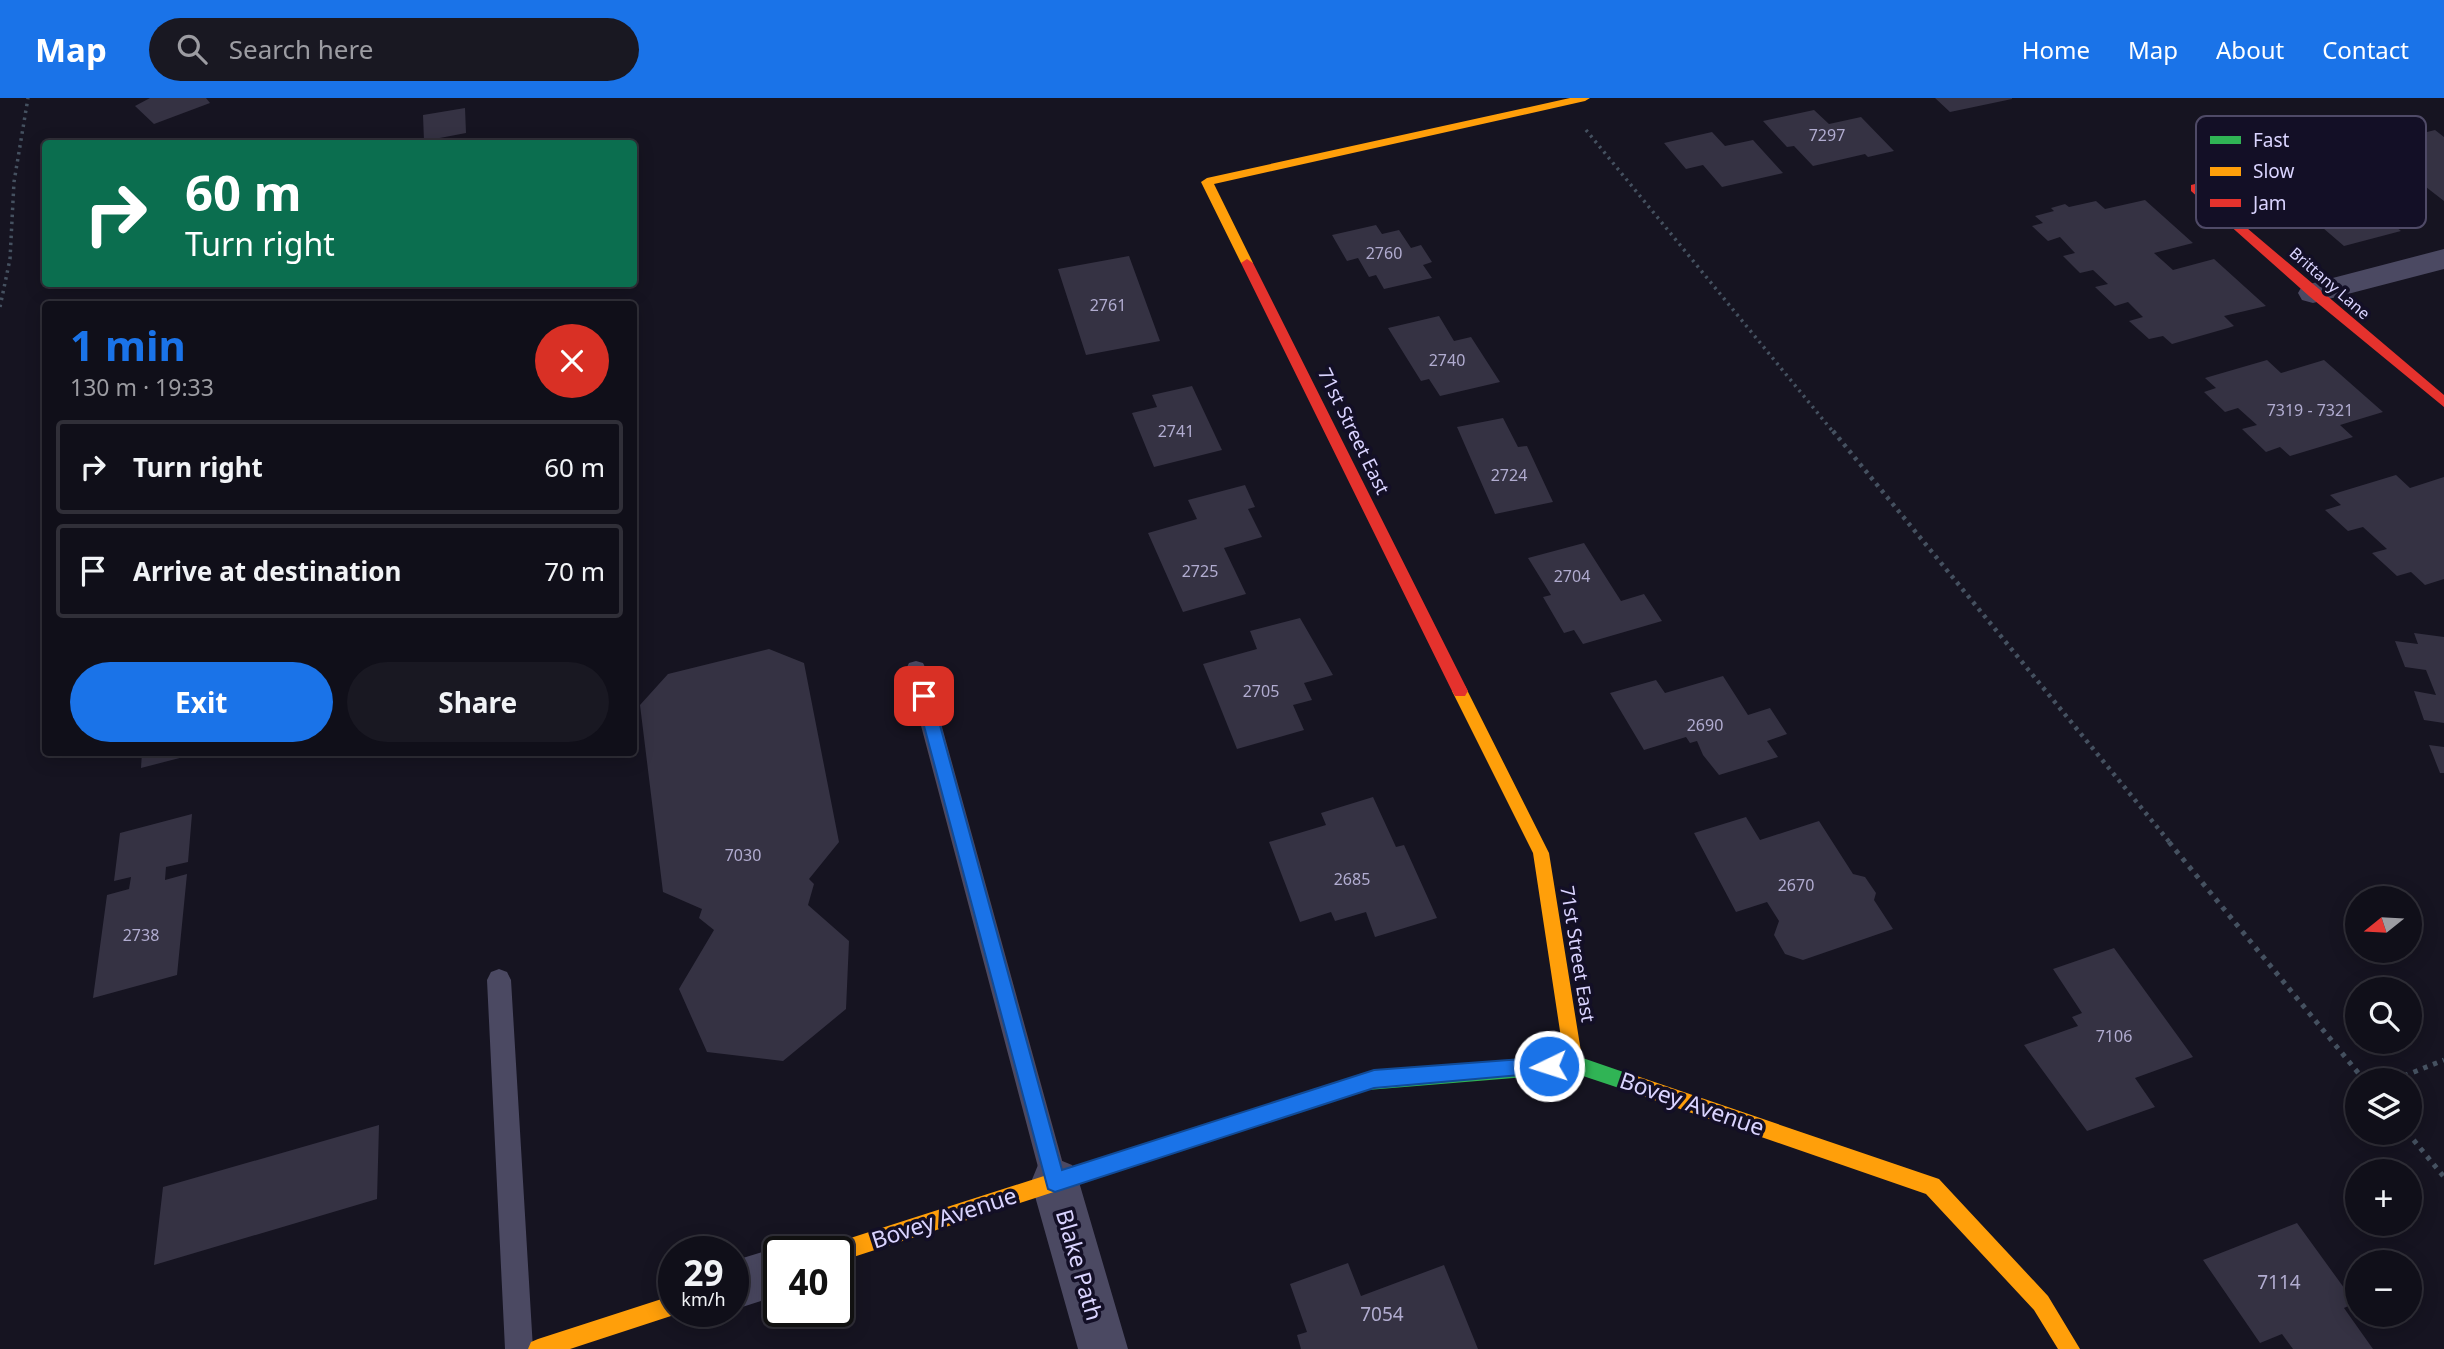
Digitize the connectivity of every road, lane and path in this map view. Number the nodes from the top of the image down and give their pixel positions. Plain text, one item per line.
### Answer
1 (28, 98) edge
2 (1585, 98) edge
3 (1563, 103) junction
4 (2239, 228) edge
5 (2444, 259) edge
6 (2313, 293) junction
7 (0, 307) edge
8 (2444, 401) edge
9 (916, 669) dead end
10 (499, 980) dead end
11 (2444, 1060) edge
12 (1574, 1064) junction
13 (2354, 1068) edge
14 (2422, 1069) edge
15 (2418, 1145) edge
16 (2444, 1177) edge
17 (1055, 1182) junction
18 (854, 1247) edge
19 (658, 1310) edge
20 (519, 1349) edge
21 (538, 1349) edge
22 (1103, 1349) edge
23 (2070, 1349) edge

1 - 7 path
2 - 3 street, 71st Street East
3 - 12 street, 71st Street East
3 - 13 path
4 - 6 street, Brittany Lane
5 - 6 street
6 - 8 street, Brittany Lane
9 - 17 lane
10 - 20 lane
11 - 14 path
12 - 17 street, Bovey Avenue
12 - 23 street, Bovey Avenue
15 - 16 path
17 - 18 street, Bovey Avenue
17 - 22 street, Blake Path
19 - 21 street

